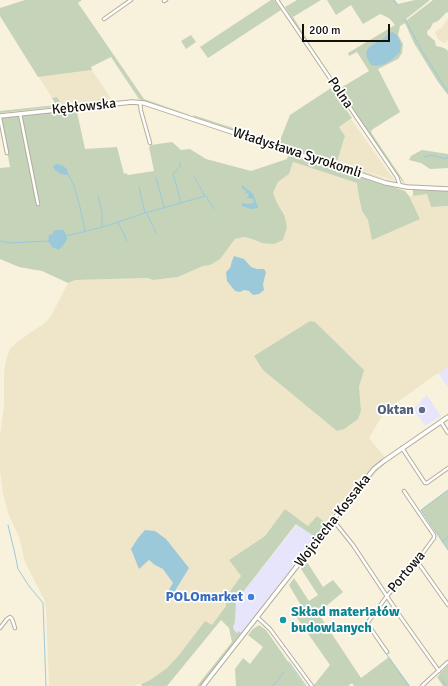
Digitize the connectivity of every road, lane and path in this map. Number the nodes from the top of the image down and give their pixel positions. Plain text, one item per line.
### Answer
1 (131, 0) edge
2 (277, 0) edge
3 (104, 19) dead end
4 (140, 102) junction
5 (148, 104) joint
6 (20, 114) junction
7 (0, 117) edge
8 (150, 143) dead end
9 (7, 153) dead end
10 (400, 186) junction
11 (448, 189) edge
12 (38, 204) dead end
13 (448, 417) edge
14 (440, 422) junction
15 (448, 433) edge
16 (402, 448) junction
17 (448, 468) edge
18 (404, 491) dead end
19 (333, 520) junction
20 (417, 561) junction
21 (387, 596) junction
22 (448, 605) edge
23 (257, 617) junction
24 (0, 628) edge
25 (15, 628) dead end
26 (387, 652) dead end
27 (448, 662) edge
28 (439, 671) junction
29 (424, 685) edge
30 (203, 686) edge
31 (312, 686) edge

1 - 3 street
2 - 10 street, Polna
4 - 5 street, Kębłowska
4 - 6 street, Kębłowska
4 - 8 street
5 - 10 street, Władysława Syrokomli
6 - 7 street, Kębłowska
6 - 12 street
7 - 9 street, Kębłowska
10 - 11 street, Władysława Syrokomli
13 - 14 street, Wojciecha Kossaka
14 - 15 street
14 - 16 street, Wojciecha Kossaka
16 - 17 street
16 - 19 street, Wojciecha Kossaka
18 - 20 street, Portowa
19 - 21 street
19 - 23 street, Wojciecha Kossaka
20 - 21 street, Portowa
20 - 22 street
21 - 26 street, Portowa
21 - 28 street
23 - 30 street, Wojciecha Kossaka
23 - 31 street
24 - 25 street
27 - 28 street
28 - 29 street

